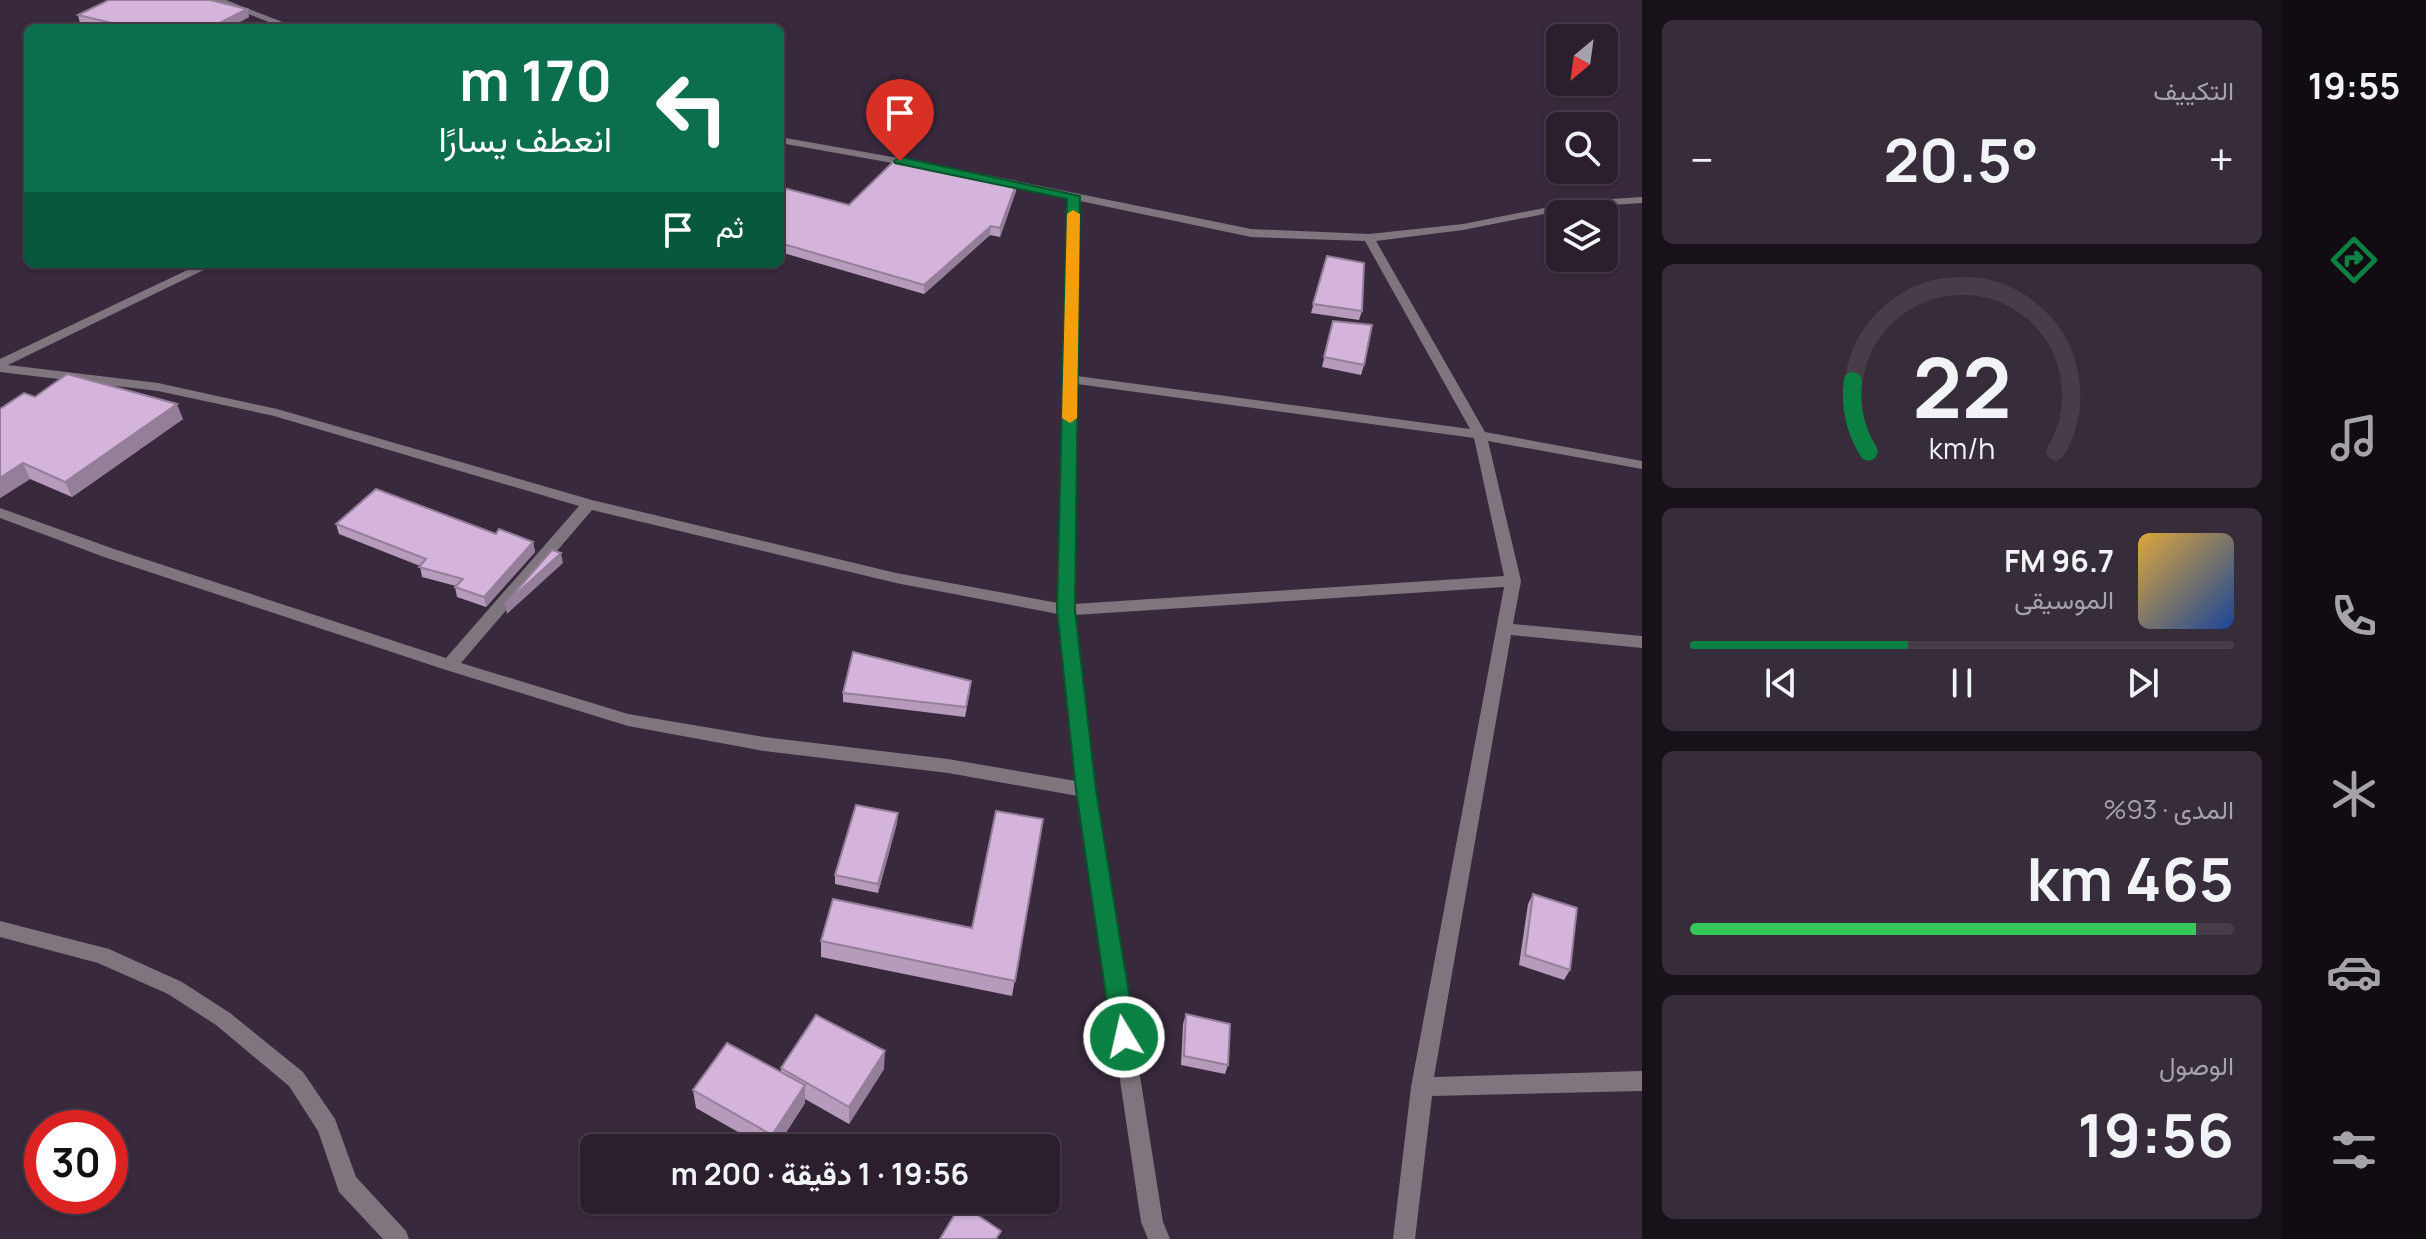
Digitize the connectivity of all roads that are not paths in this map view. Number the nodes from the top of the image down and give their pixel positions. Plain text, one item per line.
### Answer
1 (218, 0) edge
2 (282, 24) edge
3 (784, 141) edge
4 (935, 168) edge
5 (981, 177) edge
6 (1074, 196) junction
7 (1642, 200) edge
8 (1369, 238) junction
9 (202, 268) edge
10 (0, 366) edge
11 (1070, 379) junction
12 (1480, 435) junction
13 (1642, 465) edge
14 (589, 504) junction
15 (0, 513) edge
16 (1513, 581) junction
17 (1066, 610) junction
18 (1504, 629) junction
19 (1642, 642) edge
20 (449, 665) junction
21 (1086, 790) junction
22 (0, 929) edge
23 (1642, 1081) edge
24 (1422, 1087) junction
25 (398, 1239) edge
26 (1159, 1239) edge
27 (1404, 1239) edge

1 - 2 street
3 - 4 street
5 - 6 street
6 - 8 street
6 - 11 street
7 - 8 street
8 - 12 street
9 - 10 street
10 - 14 street
11 - 12 street
11 - 17 street
12 - 13 street
12 - 16 street
14 - 17 street
14 - 20 street
15 - 20 street
16 - 17 street
16 - 18 street
17 - 21 street
18 - 19 street
18 - 24 street
20 - 21 street
21 - 26 street
22 - 25 street
23 - 24 street
24 - 27 street

